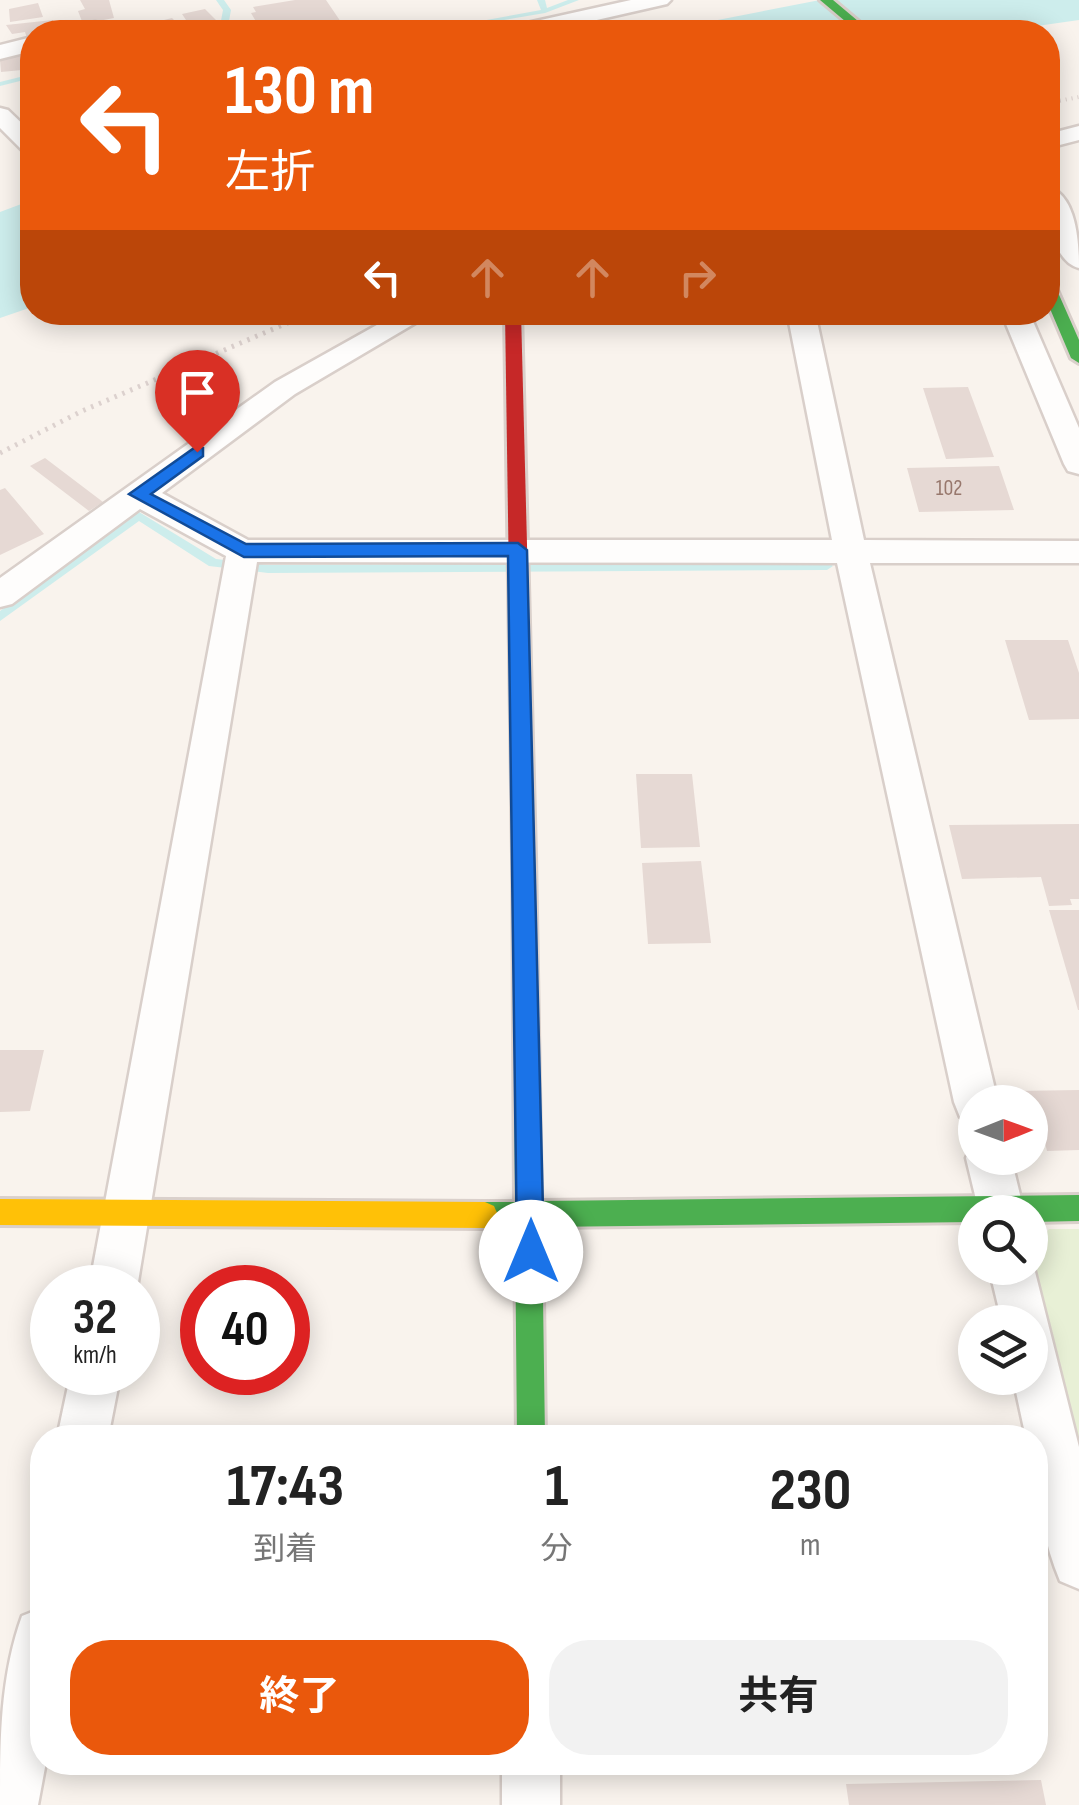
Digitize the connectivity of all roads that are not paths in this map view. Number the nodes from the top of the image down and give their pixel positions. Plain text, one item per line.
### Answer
1 (660, 0) edge
2 (826, 0) edge
3 (571, 20) edge
4 (850, 20) edge
5 (0, 115) edge
6 (20, 143) edge
7 (1060, 220) edge
8 (1079, 260) edge
9 (1060, 315) edge
10 (398, 325) edge
11 (512, 325) edge
12 (804, 325) edge
13 (1020, 325) edge
14 (1079, 358) edge
15 (1079, 464) edge
16 (138, 494) junction
17 (850, 550) junction
18 (1079, 552) edge
19 (518, 560) junction
20 (242, 561) junction
21 (0, 594) edge
22 (972, 1085) edge
23 (1079, 1208) edge
24 (1048, 1209) edge
25 (958, 1210) edge
26 (0, 1212) edge
27 (128, 1213) junction
28 (531, 1215) junction
29 (118, 1265) edge
30 (91, 1395) edge
31 (1042, 1395) edge
32 (85, 1425) edge
33 (531, 1425) edge
34 (1079, 1562) edge
35 (30, 1676) edge
36 (10, 1743) edge
37 (531, 1775) edge
38 (9, 1805) edge
39 (531, 1805) edge

1 - 3 street
2 - 4 street
5 - 6 street
7 - 8 street
9 - 14 street
10 - 16 street
11 - 19 street
12 - 17 street
13 - 15 street
16 - 20 street
16 - 21 street
17 - 18 street
17 - 19 street
17 - 22 street
19 - 20 street
19 - 28 street
20 - 27 street
23 - 24 street
25 - 28 street
26 - 27 street
27 - 28 street
27 - 29 street
28 - 33 street
30 - 32 street
31 - 34 street
35 - 36 street
36 - 38 street
37 - 39 street

